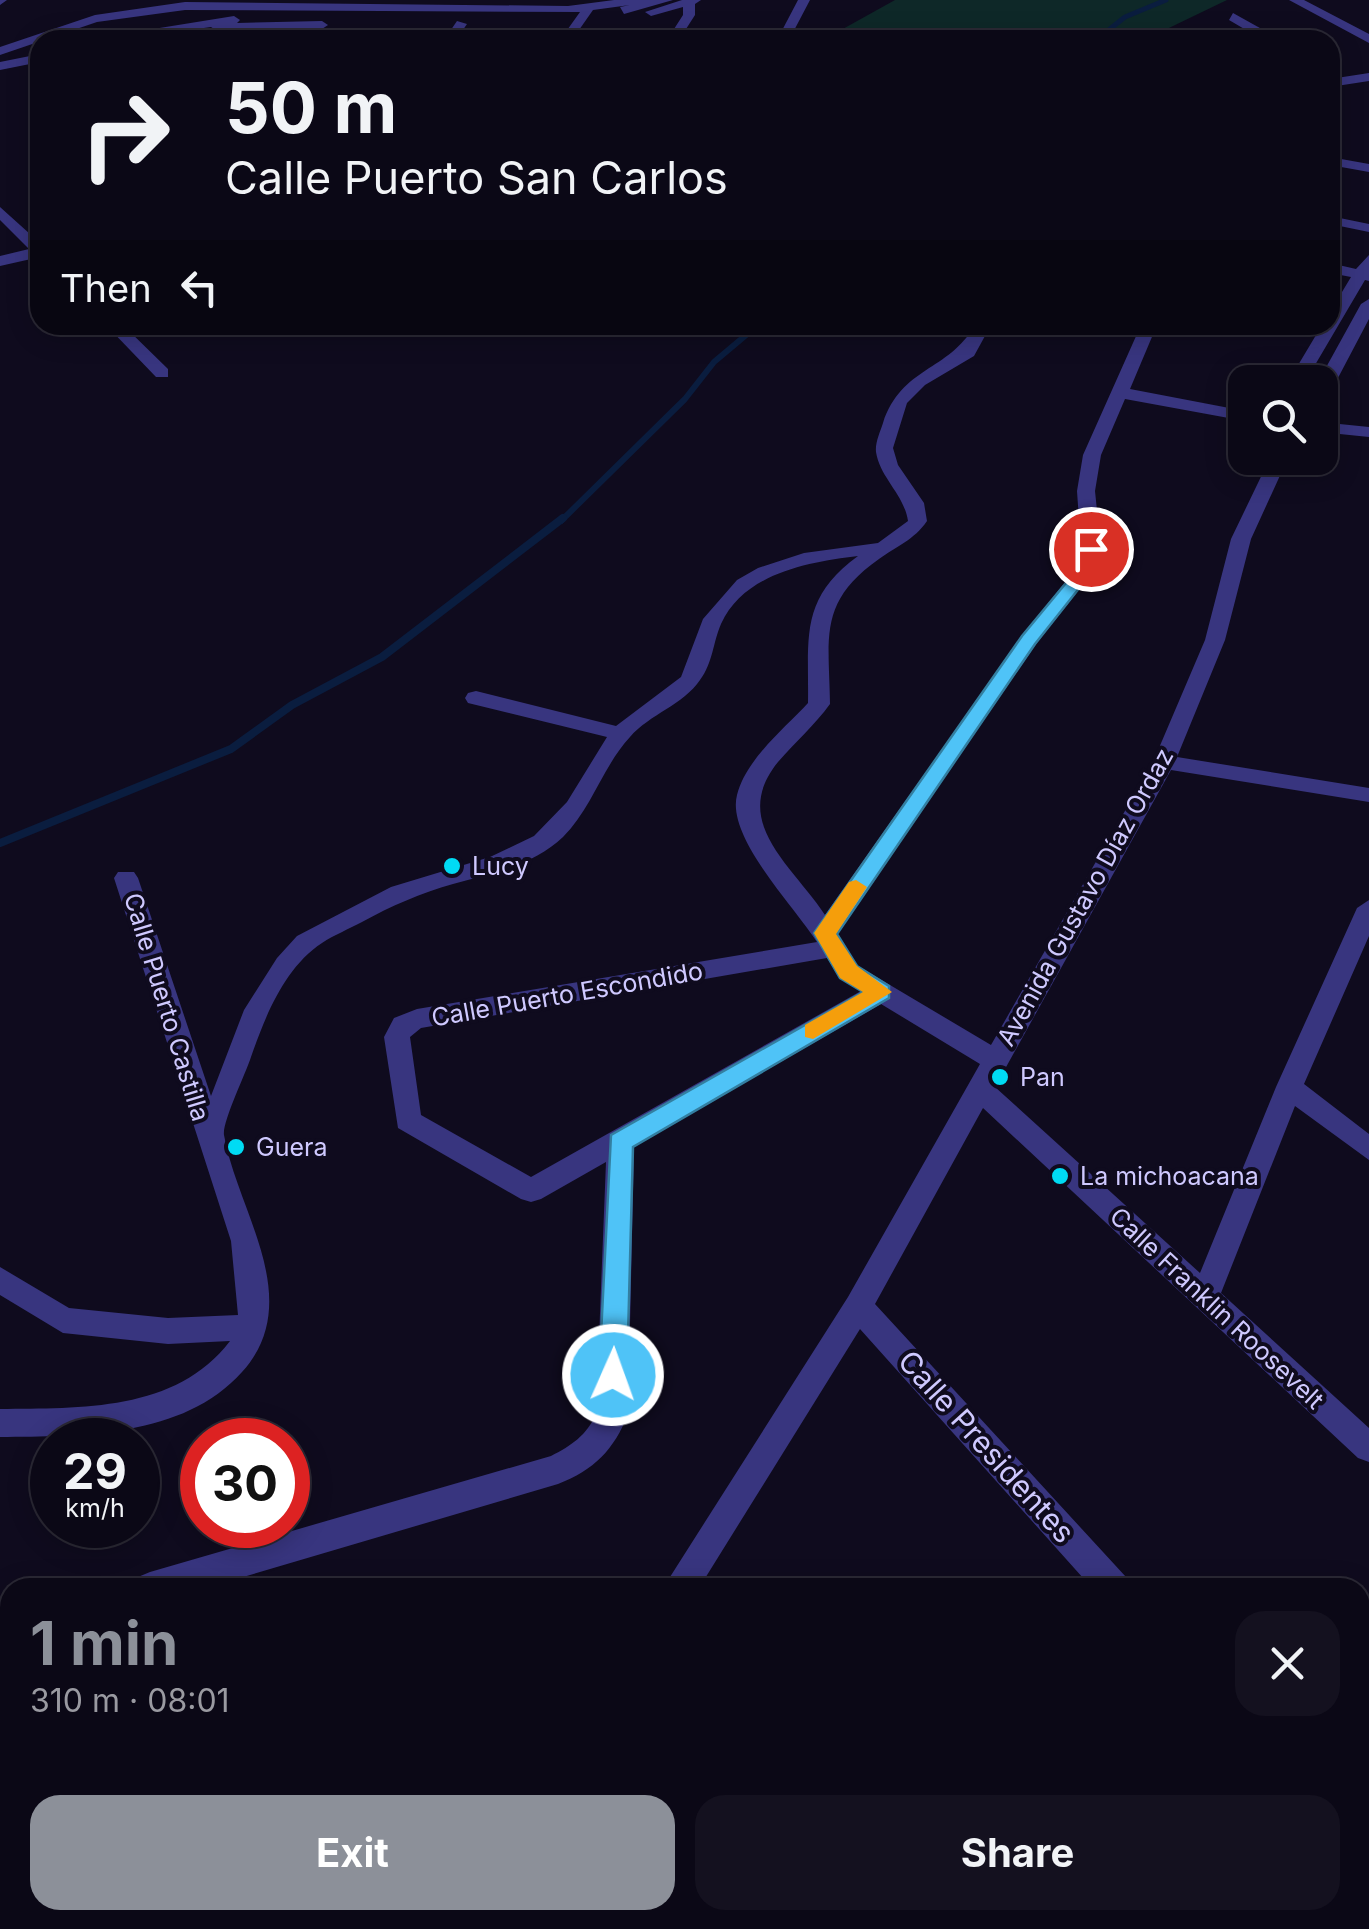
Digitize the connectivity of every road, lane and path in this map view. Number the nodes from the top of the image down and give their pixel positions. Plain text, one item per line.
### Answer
1 (113, 0) edge
2 (184, 0) edge
3 (277, 0) edge
4 (608, 0) edge
5 (640, 0) edge
6 (667, 0) edge
7 (804, 0) edge
8 (1295, 0) edge
9 (692, 1) edge
10 (202, 2) edge
11 (376, 3) edge
12 (483, 8) edge
13 (587, 10) edge
14 (104, 14) junction
15 (1234, 16) dead end
16 (216, 24) junction
17 (341, 24) dead end
18 (401, 24) dead end
19 (461, 24) junction
20 (301, 25) junction
21 (42, 30) edge
22 (59, 30) edge
23 (117, 30) edge
24 (171, 30) edge
25 (177, 30) edge
26 (206, 30) edge
27 (308, 30) edge
28 (457, 30) edge
29 (680, 30) edge
30 (788, 30) edge
31 (1256, 30) edge
32 (30, 33) edge
33 (1369, 39) edge
34 (30, 40) edge
35 (0, 41) edge
36 (0, 51) edge
37 (30, 60) edge
38 (0, 63) edge
39 (1369, 77) edge
40 (1340, 79) edge
41 (1340, 162) edge
42 (1369, 168) edge
43 (0, 211) edge
44 (1340, 222) edge
45 (1369, 228) edge
46 (30, 241) edge
47 (30, 254) edge
48 (0, 262) edge
49 (1340, 269) edge
50 (1366, 270) edge
51 (1369, 304) edge
52 (1340, 310) edge
53 (124, 335) edge
54 (977, 335) edge
55 (1144, 335) edge
56 (1324, 335) edge
57 (1306, 365) edge
58 (1336, 365) edge
59 (162, 373) dead end
60 (1118, 392) junction
61 (1228, 413) edge
62 (1338, 429) edge
63 (1369, 432) edge
64 (1271, 475) edge
65 (881, 549) junction
66 (476, 698) dead end
67 (620, 734) junction
68 (1164, 762) junction
69 (1369, 795) edge
70 (126, 878) dead end
71 (1369, 908) edge
72 (1363, 938) edge
73 (828, 941) junction
74 (881, 992) junction
75 (993, 1059) junction
76 (978, 1087) junction
77 (1289, 1087) junction
78 (207, 1135) junction
79 (620, 1142) junction
80 (1369, 1149) edge
81 (0, 1279) edge
82 (1205, 1296) junction
83 (858, 1306) junction
84 (251, 1327) junction
85 (0, 1423) edge
86 (1369, 1448) edge
87 (184, 1578) edge
88 (691, 1578) edge
89 (1105, 1578) edge

1 - 14 street
2 - 10 street
2 - 14 street
3 - 11 street
4 - 13 street
5 - 13 street
6 - 13 street
7 - 30 street
8 - 33 street
9 - 13 street
9 - 29 street
10 - 12 street
10 - 14 street
10 - 16 street
11 - 12 street
12 - 13 street
12 - 16 street
13 - 19 street
14 - 21 street
14 - 22 street
14 - 23 street
15 - 31 street
16 - 20 street
16 - 24 street
16 - 25 street
16 - 26 street
17 - 20 street
18 - 19 street
19 - 28 street
20 - 27 street
32 - 35 street
34 - 36 street
37 - 38 street
39 - 40 street
41 - 42 street
43 - 46 street
44 - 45 street
47 - 48 street
49 - 50 street
50 - 52 street
51 - 58 street
53 - 59 street
54 - 65 street
55 - 60 street
56 - 57 street
60 - 61 street
60 - 73 street
62 - 63 street
64 - 68 street, Avenida Gustavo Díaz Ordaz
65 - 67 street
65 - 73 street
66 - 67 street
67 - 78 street
68 - 69 street
68 - 75 street, Avenida Gustavo Díaz Ordaz
70 - 78 street, Calle Puerto Castilla
71 - 72 street
72 - 77 street
73 - 74 street
73 - 79 street, Calle Puerto Escondido
74 - 75 street
74 - 79 street
75 - 76 street, Avenida Gustavo Díaz Ordaz
76 - 82 street, Calle Franklin Roosevelt
76 - 83 street, Avenida Gustavo Díaz Ordaz
77 - 80 street
77 - 82 street
78 - 84 street, Calle Puerto Castilla
79 - 87 street
81 - 84 street
82 - 86 street, Calle Franklin Roosevelt
83 - 88 street, Avenida Gustavo Díaz Ordaz
83 - 89 street, Calle Presidentes
84 - 85 street

